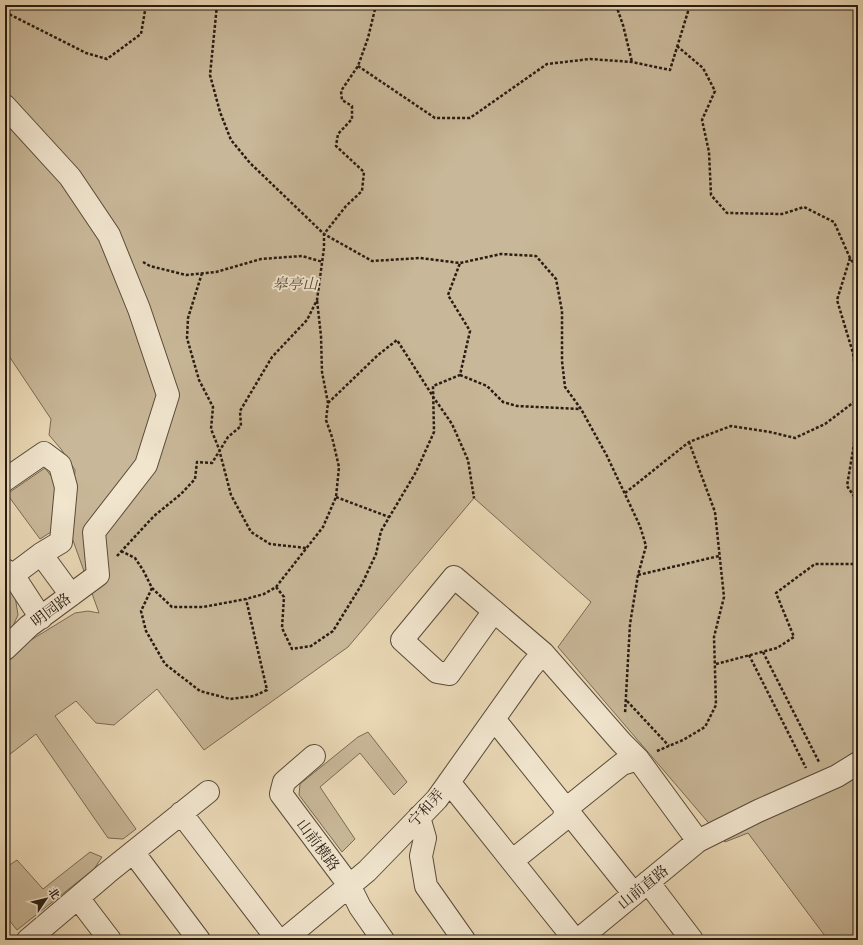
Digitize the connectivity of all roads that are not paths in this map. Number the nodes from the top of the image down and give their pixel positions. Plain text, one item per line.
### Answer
1 (5, 106) edge
2 (5, 480) edge
3 (41, 554) junction
4 (9, 572) edge
5 (71, 595) junction
6 (494, 611) dead end
7 (41, 618) junction
8 (5, 649) edge
9 (543, 653) junction
10 (494, 719) junction
11 (314, 756) dead end
12 (638, 759) junction
13 (858, 763) edge
14 (449, 782) junction
15 (208, 792) dead end
16 (566, 809) junction
17 (181, 814) junction
18 (419, 817) junction
19 (703, 838) junction
20 (133, 852) junction
21 (512, 861) junction
22 (349, 885) junction
23 (641, 888) junction
24 (78, 898) junction
25 (28, 940) edge
26 (110, 940) edge
27 (199, 940) edge
28 (278, 940) edge
29 (284, 940) edge
30 (383, 940) edge
31 (464, 940) edge
32 (576, 940) edge
33 (692, 940) edge

1 - 5 street, 明园路
2 - 3 street
3 - 4 street
3 - 5 street
4 - 7 street
5 - 7 street, 明园路
6 - 9 street
7 - 8 street, 明园路
9 - 10 street, 宁和弄
9 - 12 street
10 - 14 street, 宁和弄
10 - 16 street
11 - 22 street, 山前横路
12 - 16 street
12 - 19 street
13 - 19 street, 山前直路
14 - 18 street, 宁和弄
14 - 21 street
15 - 17 street
16 - 21 street
16 - 23 street
17 - 20 street
17 - 28 street
18 - 22 street, 宁和弄
18 - 31 street
19 - 23 street, 山前直路
20 - 24 street
20 - 27 street
21 - 32 street
22 - 29 street, 宁和弄
22 - 30 street, 山前横路
23 - 32 street, 山前直路
23 - 33 street
24 - 25 street
24 - 26 street

